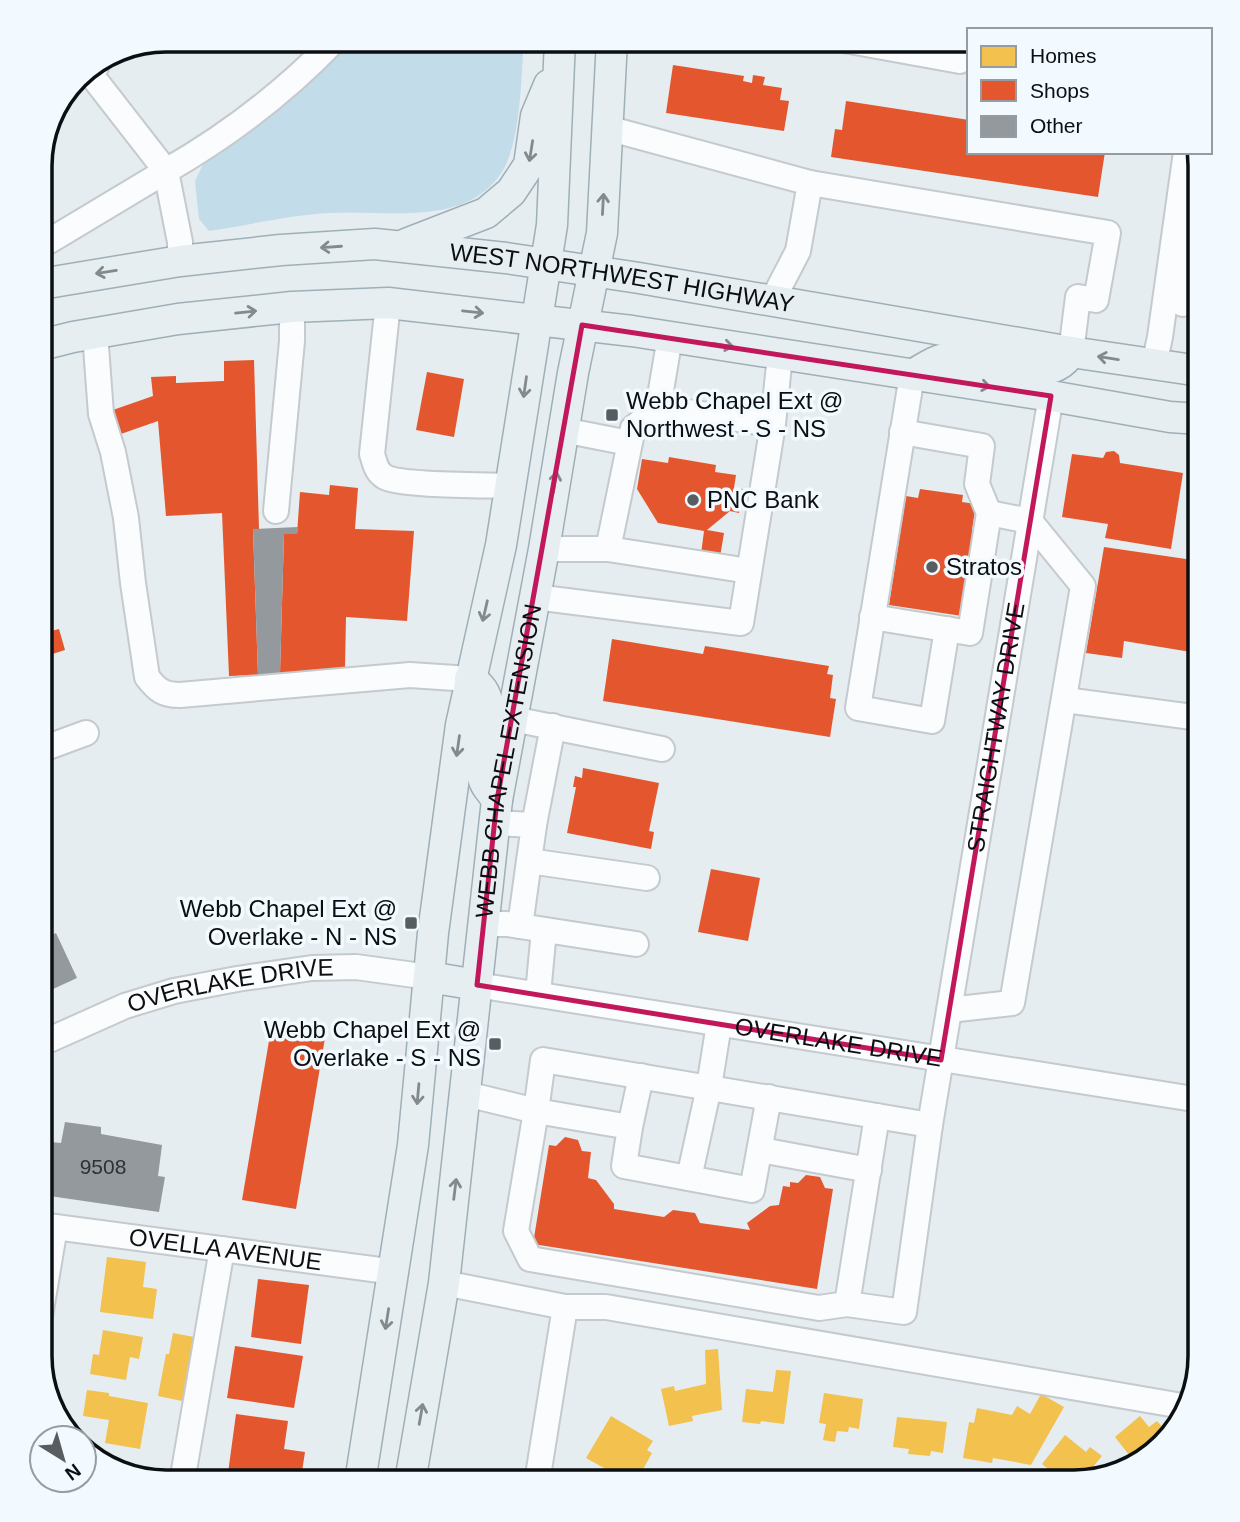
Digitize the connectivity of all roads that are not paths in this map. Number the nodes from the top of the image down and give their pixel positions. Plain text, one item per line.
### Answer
1 (318, 52) edge
2 (559, 52) edge
3 (611, 52) edge
4 (940, 53) edge
5 (964, 56) edge
6 (94, 79) edge
7 (607, 128) junction
8 (1185, 154) edge
9 (166, 171) junction
10 (810, 183) junction
11 (53, 239) edge
12 (400, 247) junction
13 (180, 261) junction
14 (545, 263) junction
15 (1188, 268) edge
16 (594, 271) junction
17 (53, 282) edge
18 (772, 301) junction
19 (388, 303) junction
20 (1182, 304) edge
21 (292, 307) junction
22 (536, 320) junction
23 (582, 325) junction
24 (95, 333) junction
25 (670, 337) junction
26 (53, 342) edge
27 (1071, 352) junction
28 (780, 355) junction
29 (1154, 365) junction
30 (1188, 369) edge
31 (912, 375) junction
32 (1051, 396) junction
33 (658, 408) junction
34 (1188, 418) edge
35 (773, 424) junction
36 (563, 430) junction
37 (902, 432) junction
38 (629, 443) junction
39 (511, 486) junction
40 (276, 511) dead end
41 (989, 513) junction
42 (1030, 521) junction
43 (544, 549) junction
44 (608, 549) junction
45 (749, 571) junction
46 (536, 597) junction
47 (872, 617) junction
48 (947, 629) junction
49 (470, 678) junction
50 (1065, 700) junction
51 (1188, 716) edge
52 (513, 719) junction
53 (553, 726) junction
54 (86, 733) dead end
55 (53, 745) edge
56 (662, 749) dead end
57 (496, 812) junction
58 (534, 825) junction
59 (529, 861) junction
60 (647, 878) dead end
61 (483, 923) junction
62 (520, 926) junction
63 (544, 930) junction
64 (636, 944) dead end
65 (429, 977) junction
66 (477, 985) junction
67 (538, 994) junction
68 (949, 1010) junction
69 (719, 1024) junction
70 (52, 1038) edge
71 (941, 1060) junction
72 (641, 1076) junction
73 (709, 1087) junction
74 (466, 1094) junction
75 (769, 1097) junction
76 (1188, 1098) edge
77 (536, 1111) junction
78 (877, 1116) junction
79 (930, 1125) junction
80 (630, 1127) junction
81 (761, 1150) junction
82 (869, 1170) junction
83 (689, 1178) junction
84 (52, 1227) edge
85 (222, 1249) junction
86 (395, 1272) junction
87 (444, 1283) junction
88 (847, 1304) junction
89 (565, 1307) junction
90 (1176, 1405) edge
91 (184, 1470) edge
92 (362, 1470) edge
93 (412, 1470) edge
94 (539, 1470) edge

1 - 9 street
2 -> 12 main road
2 - 14 main road, WEBB CHAPEL EXTENSION
3 - 7 main road, WEBB CHAPEL EXTENSION
4 - 5 street
6 - 9 street
7 - 10 street
16 -> 7 main road, WEBB CHAPEL EXTENSION
8 - 20 street
9 - 11 street
9 - 13 street
10 - 18 street
10 - 27 street
12 -> 13 main road, WEST NORTHWEST HIGHWAY
12 - 14 main road, WEST NORTHWEST HIGHWAY
13 -> 17 main road, WEST NORTHWEST HIGHWAY
14 - 16 main road, WEST NORTHWEST HIGHWAY
14 - 22 main road, WEBB CHAPEL EXTENSION
15 - 20 street
16 - 18 main road, WEST NORTHWEST HIGHWAY
16 - 23 main road, WEBB CHAPEL EXTENSION
18 - 27 main road, WEST NORTHWEST HIGHWAY
19 - 21 main road, WEST NORTHWEST HIGHWAY
19 -> 22 main road, WEST NORTHWEST HIGHWAY
19 - 39 street
20 - 29 street
24 -> 21 main road, WEST NORTHWEST HIGHWAY
21 - 40 street
22 - 23 main road, WEST NORTHWEST HIGHWAY
22 -> 39 main road, WEBB CHAPEL EXTENSION
23 - 25 main road, WEST NORTHWEST HIGHWAY
23 - 36 main road, WEBB CHAPEL EXTENSION
24 - 26 main road, WEST NORTHWEST HIGHWAY
24 - 49 street
25 -> 28 main road, WEST NORTHWEST HIGHWAY
25 - 33 street
29 -> 27 main road, WEST NORTHWEST HIGHWAY
27 - 31 main road
28 - 31 main road, WEST NORTHWEST HIGHWAY
28 - 35 street
29 - 30 main road, WEST NORTHWEST HIGHWAY
31 -> 32 main road, WEST NORTHWEST HIGHWAY
31 - 37 street
32 - 34 main road, WEST NORTHWEST HIGHWAY
32 - 42 street, STRAIGHTWAY DRIVE
33 - 35 street
33 - 38 street
35 - 45 street
36 - 38 street
43 -> 36 main road, WEBB CHAPEL EXTENSION
37 - 41 street
37 - 47 street
38 - 44 street
39 -> 49 main road, WEBB CHAPEL EXTENSION
41 - 42 street
41 - 48 street
42 - 50 street
42 - 68 street, STRAIGHTWAY DRIVE
43 - 44 street
43 - 46 main road, WEBB CHAPEL EXTENSION
44 - 45 street
45 - 46 street
46 - 52 main road, WEBB CHAPEL EXTENSION
47 - 48 street
47 - 48 street
49 - 57 main road
49 -> 65 main road, WEBB CHAPEL EXTENSION
50 - 51 street
50 - 68 street
52 - 53 street
52 - 57 main road, WEBB CHAPEL EXTENSION
53 - 56 street
53 - 58 street
54 - 55 street
57 - 58 street
57 - 61 main road, WEBB CHAPEL EXTENSION
58 - 59 street
59 - 60 street
59 - 62 street
61 - 62 street
61 - 66 main road, WEBB CHAPEL EXTENSION
62 - 63 street
63 - 64 street
63 - 67 street
65 - 66 main road
65 - 70 street, OVERLAKE DRIVE
65 -> 86 main road, WEBB CHAPEL EXTENSION
66 - 67 street, OVERLAKE DRIVE
66 - 74 main road, WEBB CHAPEL EXTENSION
67 - 69 street, OVERLAKE DRIVE
68 - 71 street, STRAIGHTWAY DRIVE
69 - 71 street, OVERLAKE DRIVE
69 - 73 street
71 - 76 street, OVERLAKE DRIVE
71 - 79 street, STRAIGHTWAY DRIVE
72 - 73 street
72 - 77 street
72 - 80 street
73 - 75 street
73 - 83 street
74 - 77 street
87 -> 74 main road, WEBB CHAPEL EXTENSION
75 - 78 street
75 - 81 street
77 - 80 street
77 - 88 street
78 - 79 street
78 - 82 street
79 - 88 street, STRAIGHTWAY DRIVE
80 - 83 street
81 - 82 street
81 - 83 street
82 - 88 street
84 - 85 street, OVELLA AVENUE
85 - 86 street, OVELLA AVENUE
85 - 91 street
86 -> 92 main road, WEBB CHAPEL EXTENSION
87 - 89 street
93 -> 87 main road, WEBB CHAPEL EXTENSION
89 - 90 street
89 - 94 street

